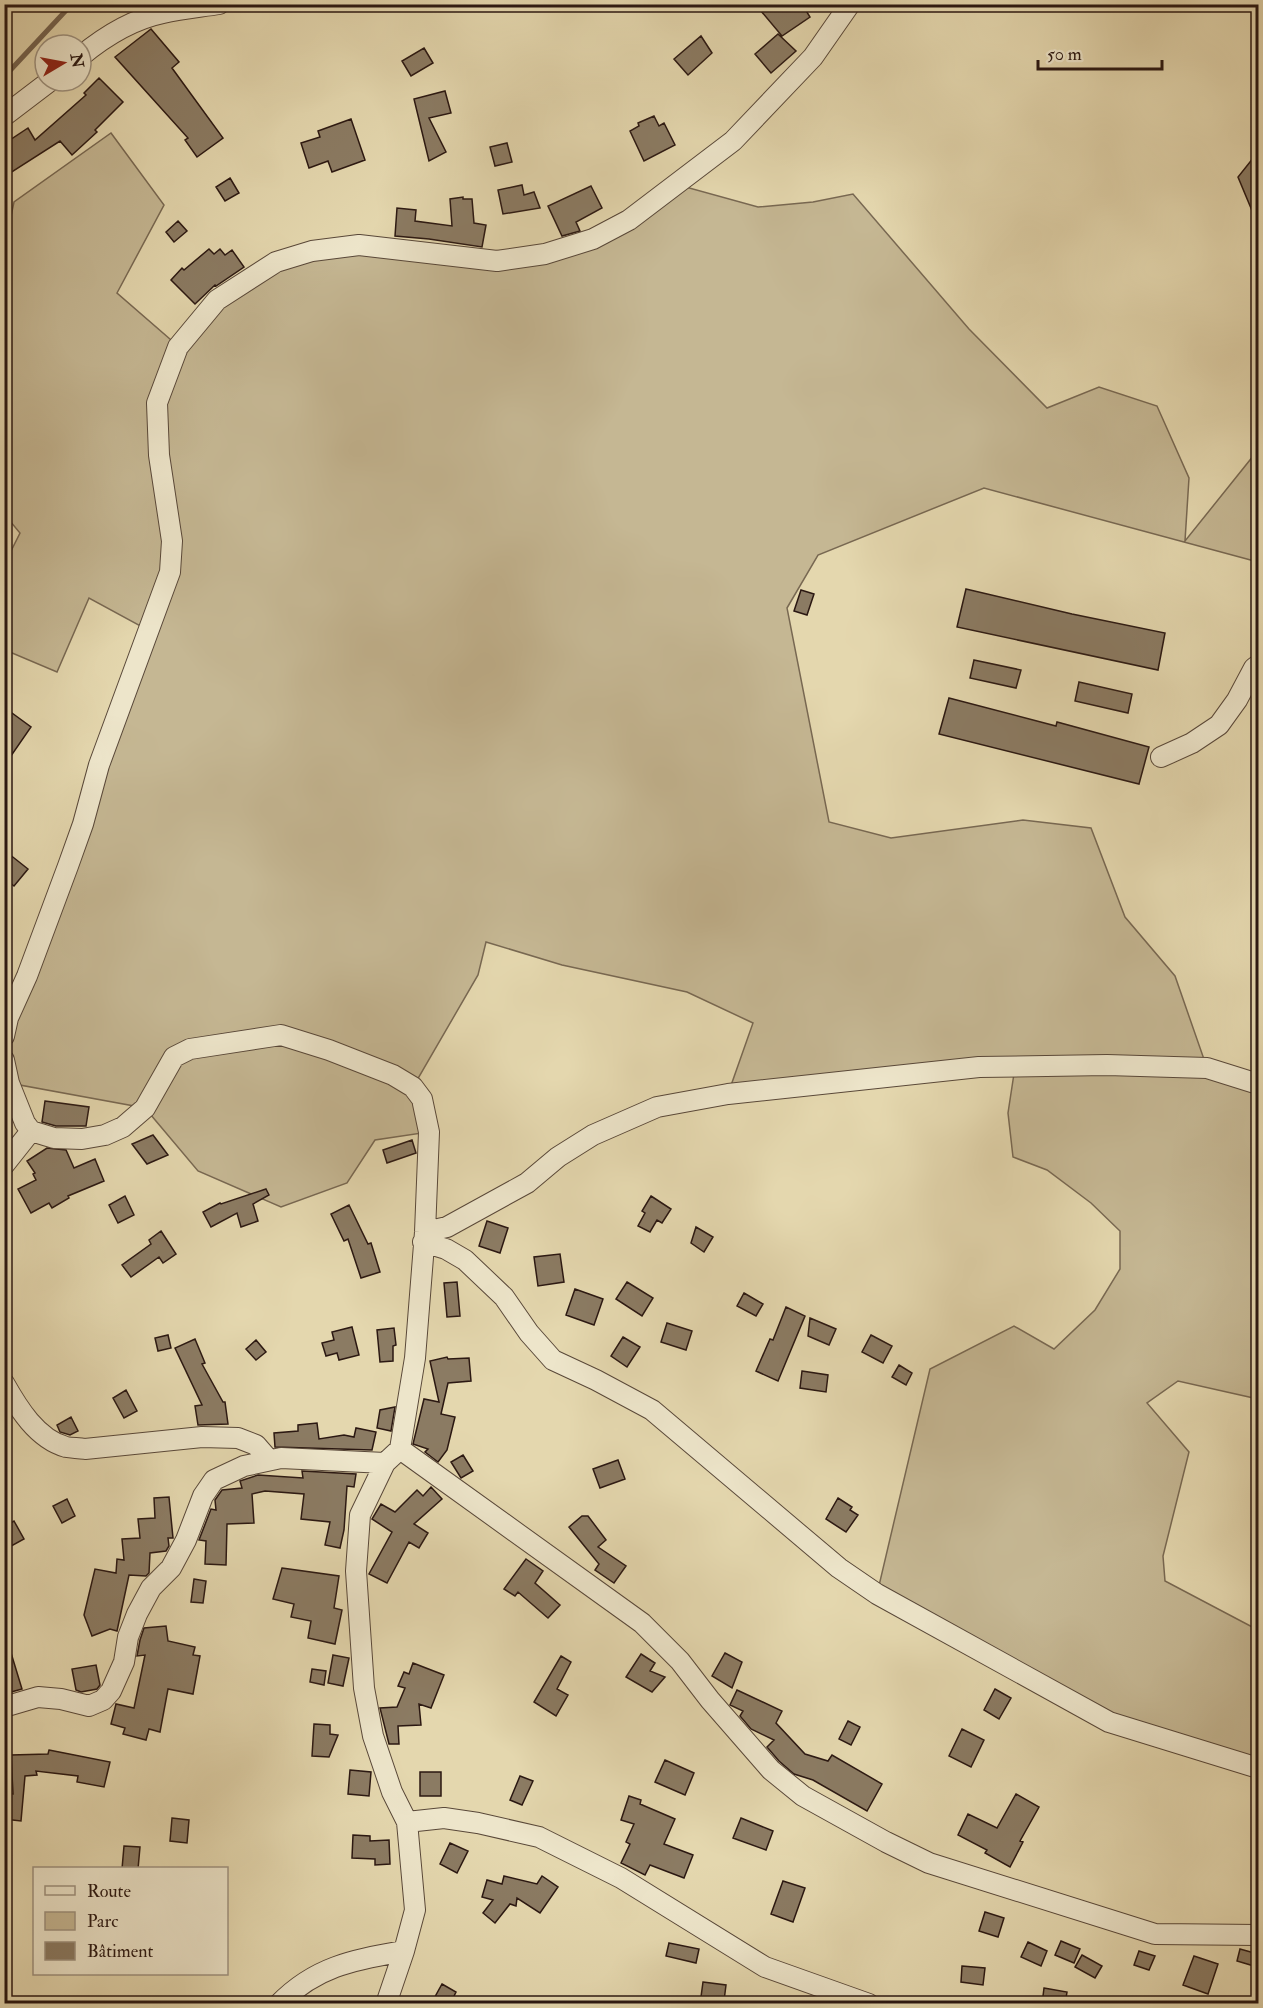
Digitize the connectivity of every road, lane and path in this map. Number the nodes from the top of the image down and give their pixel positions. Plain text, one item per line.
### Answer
1 (219, 4) edge
2 (850, 4) edge
3 (93, 46) edge
4 (34, 93) edge
5 (4, 116) edge
6 (1258, 664) edge
7 (1161, 757) dead end
8 (4, 1036) edge
9 (4, 1060) edge
10 (1258, 1084) edge
11 (31, 1131) junction
12 (4, 1165) edge
13 (424, 1237) junction
14 (4, 1383) edge
15 (400, 1449) junction
16 (269, 1460) junction
17 (385, 1463) junction
18 (4, 1707) edge
19 (1258, 1768) edge
20 (407, 1822) junction
21 (1258, 1935) edge
22 (404, 1951) junction
23 (279, 2004) edge
24 (386, 2004) edge
25 (869, 2004) edge

1 - 3 street
2 - 8 street
4 - 5 street
6 - 7 street
9 - 11 street
10 - 13 street
11 - 12 street
11 - 13 street
13 - 15 street
13 - 19 street
14 - 16 street
15 - 17 street
15 - 21 street
16 - 17 street
16 - 18 street
17 - 20 street
20 - 22 street
20 - 25 street
22 - 23 street
22 - 24 street

